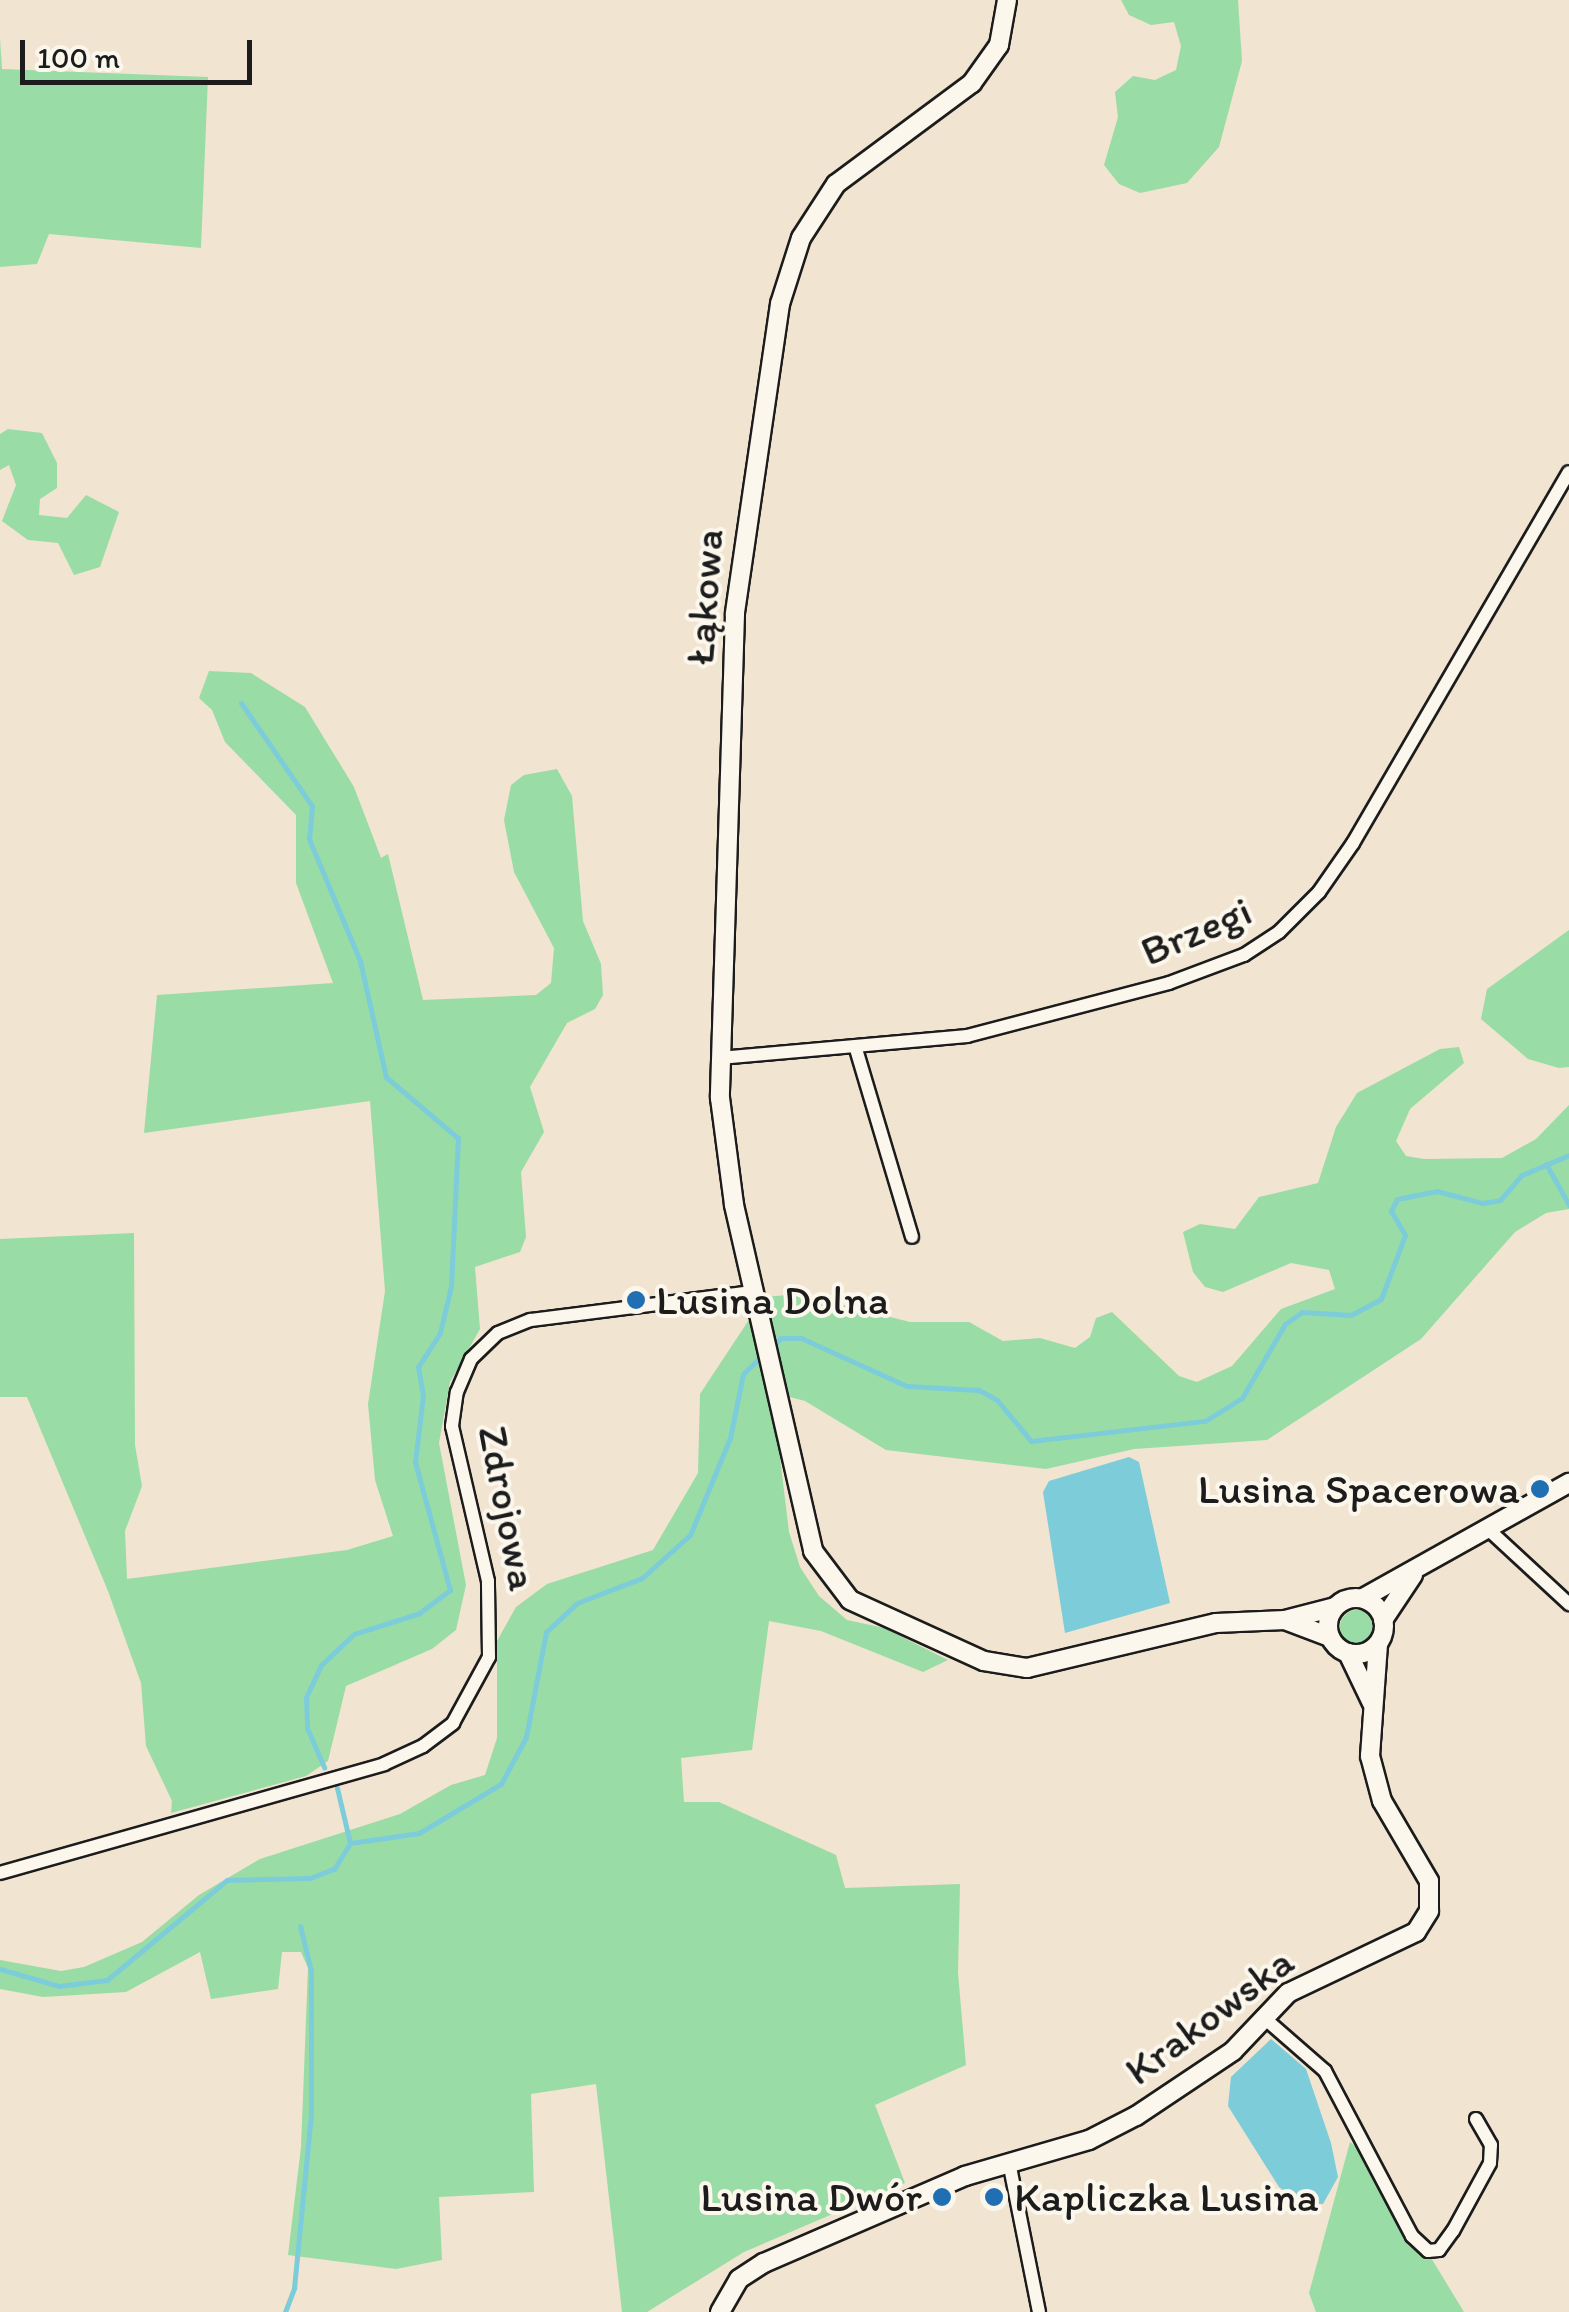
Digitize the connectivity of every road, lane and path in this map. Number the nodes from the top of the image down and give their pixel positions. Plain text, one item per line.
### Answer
1 (1007, 0) edge
2 (1569, 472) edge
3 (856, 1049) junction
4 (720, 1058) junction
5 (912, 1237) dead end
6 (754, 1292) junction
7 (1569, 1483) edge
8 (1490, 1530) junction
9 (1414, 1575) junction
10 (1363, 1598) junction
11 (1569, 1604) edge
12 (1335, 1607) junction
13 (1285, 1620) junction
14 (1383, 1620) junction
15 (1330, 1637) junction
16 (1378, 1644) junction
17 (1348, 1653) junction
18 (1372, 1702) junction
19 (0, 1873) edge
20 (1264, 2017) junction
21 (1476, 2120) dead end
22 (1008, 2162) junction
23 (720, 2312) edge
24 (1039, 2312) edge

1 - 4 street, Łąkowa
2 - 3 street, Brzegi
3 - 4 street, Brzegi
3 - 5 street
4 - 6 street, Łąkowa
6 - 13 street
6 - 19 street, Zdrojowa
7 - 8 street
8 - 9 street
8 - 11 street
9 - 10 street
9 - 14 street
10 - 12 street
10 - 14 street
12 - 13 street
12 - 15 street
13 - 15 street
14 - 16 street
15 - 17 street
16 - 17 street
16 - 18 street, Krakowska
17 - 18 street, Krakowska
18 - 20 street, Krakowska
20 - 21 street
20 - 22 street, Krakowska
22 - 23 street, Krakowska
22 - 24 street

